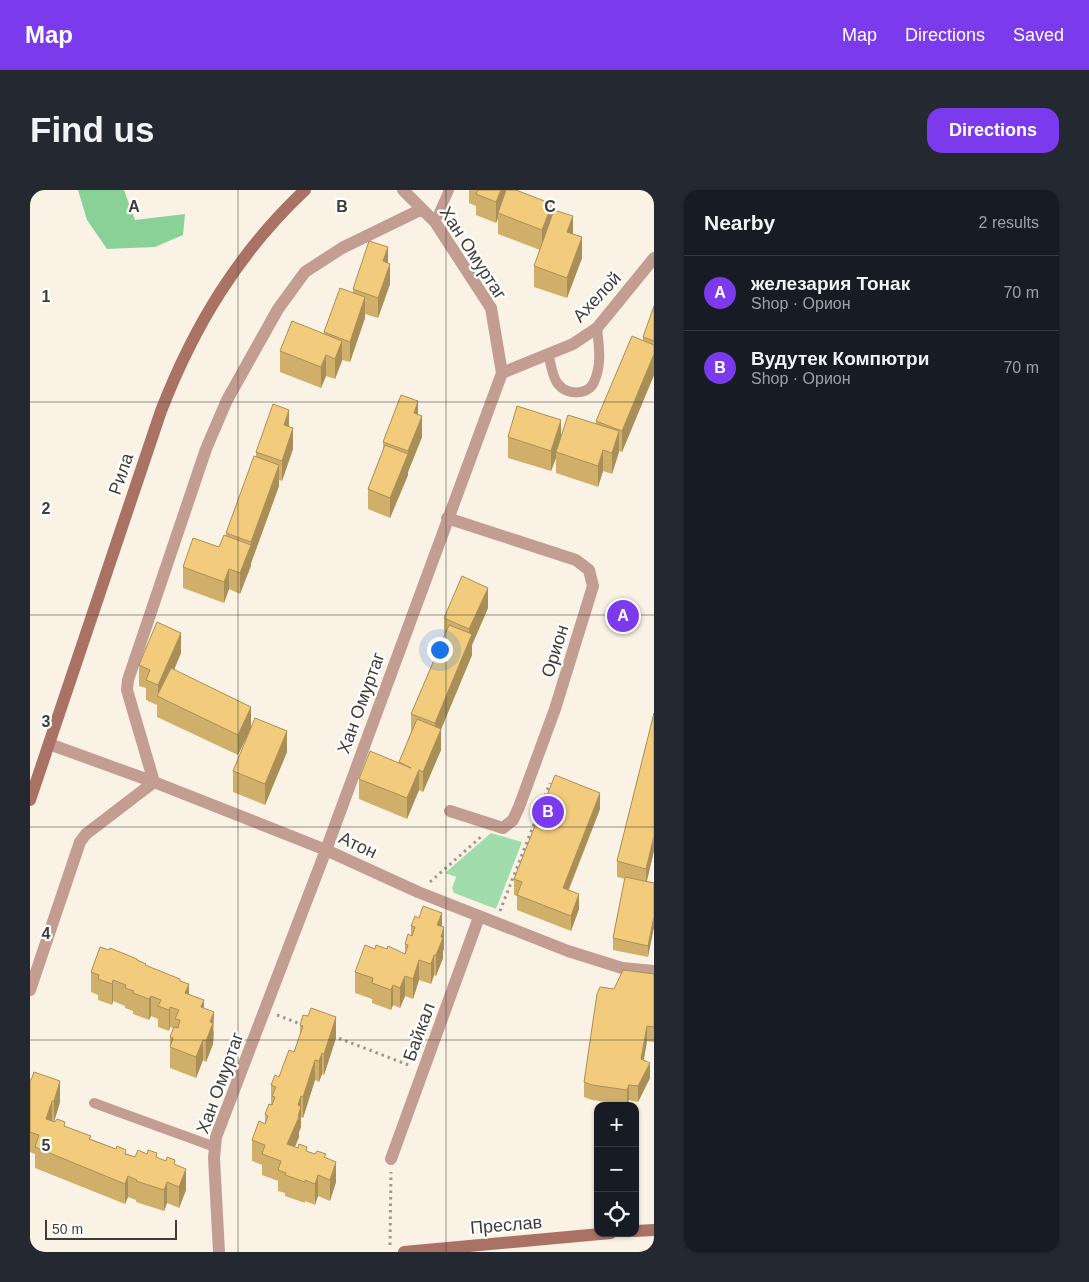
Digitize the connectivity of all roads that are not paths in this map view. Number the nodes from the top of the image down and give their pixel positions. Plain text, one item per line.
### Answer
1 (305, 190) edge
2 (403, 190) edge
3 (449, 190) edge
4 (422, 209) junction
5 (435, 222) junction
6 (654, 258) edge
7 (597, 328) junction
8 (548, 354) junction
9 (502, 373) junction
10 (447, 518) junction
11 (49, 744) junction
12 (154, 782) junction
13 (30, 800) edge
14 (450, 811) dead end
15 (326, 850) junction
16 (479, 917) junction
17 (654, 971) edge
18 (30, 990) edge
19 (94, 1103) dead end
20 (215, 1147) junction
21 (391, 1158) road end
22 (654, 1230) edge
23 (639, 1231) edge
24 (594, 1235) edge
25 (219, 1252) edge
26 (404, 1252) edge

1 - 11 street, Рила
2 - 4 street, Хан Омуртаг
3 - 5 lane
4 - 5 street, Хан Омуртаг
4 - 12 street
5 - 9 street, Хан Омуртаг
6 - 7 street, Ахелой
7 - 8 street, Ахелой
7 - 8 lane
8 - 9 street, Ахелой
9 - 10 street, Хан Омуртаг
10 - 14 street, Орион
10 - 15 street, Хан Омуртаг
11 - 12 street, Атон
11 - 13 street, Рила
12 - 15 street, Атон
12 - 18 street
15 - 16 street, Атон
15 - 20 street, Хан Омуртаг
16 - 17 street, Атон
16 - 21 street, Байкал
19 - 20 lane
20 - 25 street, Хан Омуртаг
22 - 23 street
24 - 26 street, Преслав

